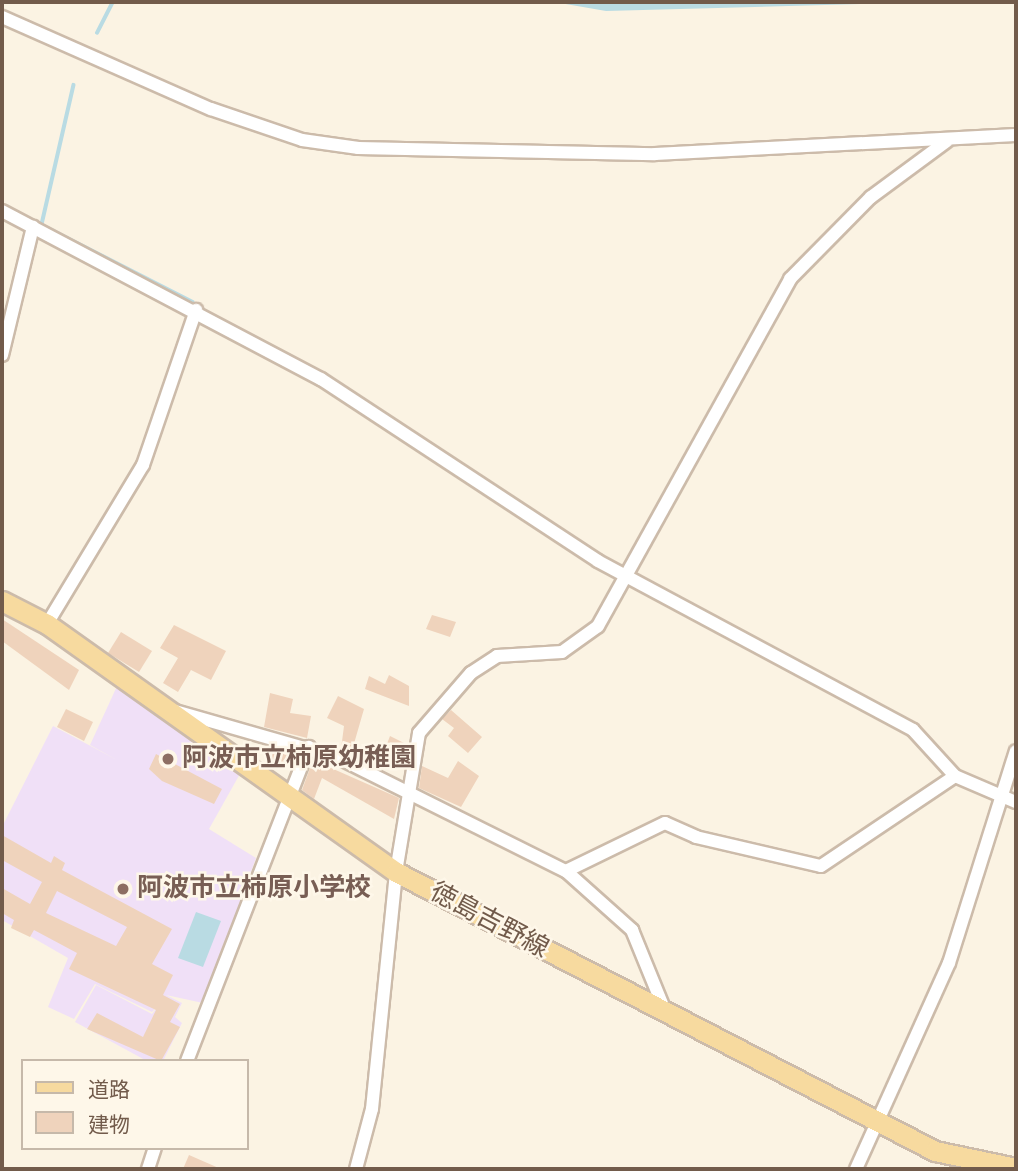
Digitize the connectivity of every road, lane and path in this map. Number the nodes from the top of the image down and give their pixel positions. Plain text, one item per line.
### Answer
1 (2, 17) edge
2 (1016, 135) edge
3 (947, 141) junction
4 (2, 211) edge
5 (33, 228) junction
6 (196, 310) junction
7 (2, 355) edge
8 (626, 576) junction
9 (7, 600) edge
10 (47, 624) junction
11 (168, 710) junction
12 (309, 747) junction
13 (1016, 751) edge
14 (956, 775) junction
15 (409, 788) junction
16 (1010, 800) edge
17 (292, 801) junction
18 (566, 871) junction
19 (396, 872) junction
20 (666, 1012) junction
21 (188, 1059) edge
22 (878, 1121) junction
23 (155, 1150) edge
24 (1016, 1168) edge
25 (148, 1169) edge
26 (356, 1169) edge
27 (856, 1169) edge

1 - 3 street
2 - 3 street
3 - 8 street
4 - 5 street
5 - 6 street
5 - 7 street
6 - 8 street
6 - 10 street
8 - 14 street
8 - 15 street
9 - 10 main road, 徳島吉野線
10 - 11 main road, 徳島吉野線
11 - 12 street
11 - 17 main road, 徳島吉野線
12 - 15 street
12 - 17 street
13 - 16 street
14 - 16 street
14 - 18 street
15 - 18 street
15 - 19 street
16 - 22 street
17 - 19 main road, 徳島吉野線
17 - 21 street
18 - 20 street
19 - 20 main road, 徳島吉野線
19 - 26 street
20 - 22 main road, 徳島吉野線
22 - 24 main road, 徳島吉野線
22 - 27 street
23 - 25 street

